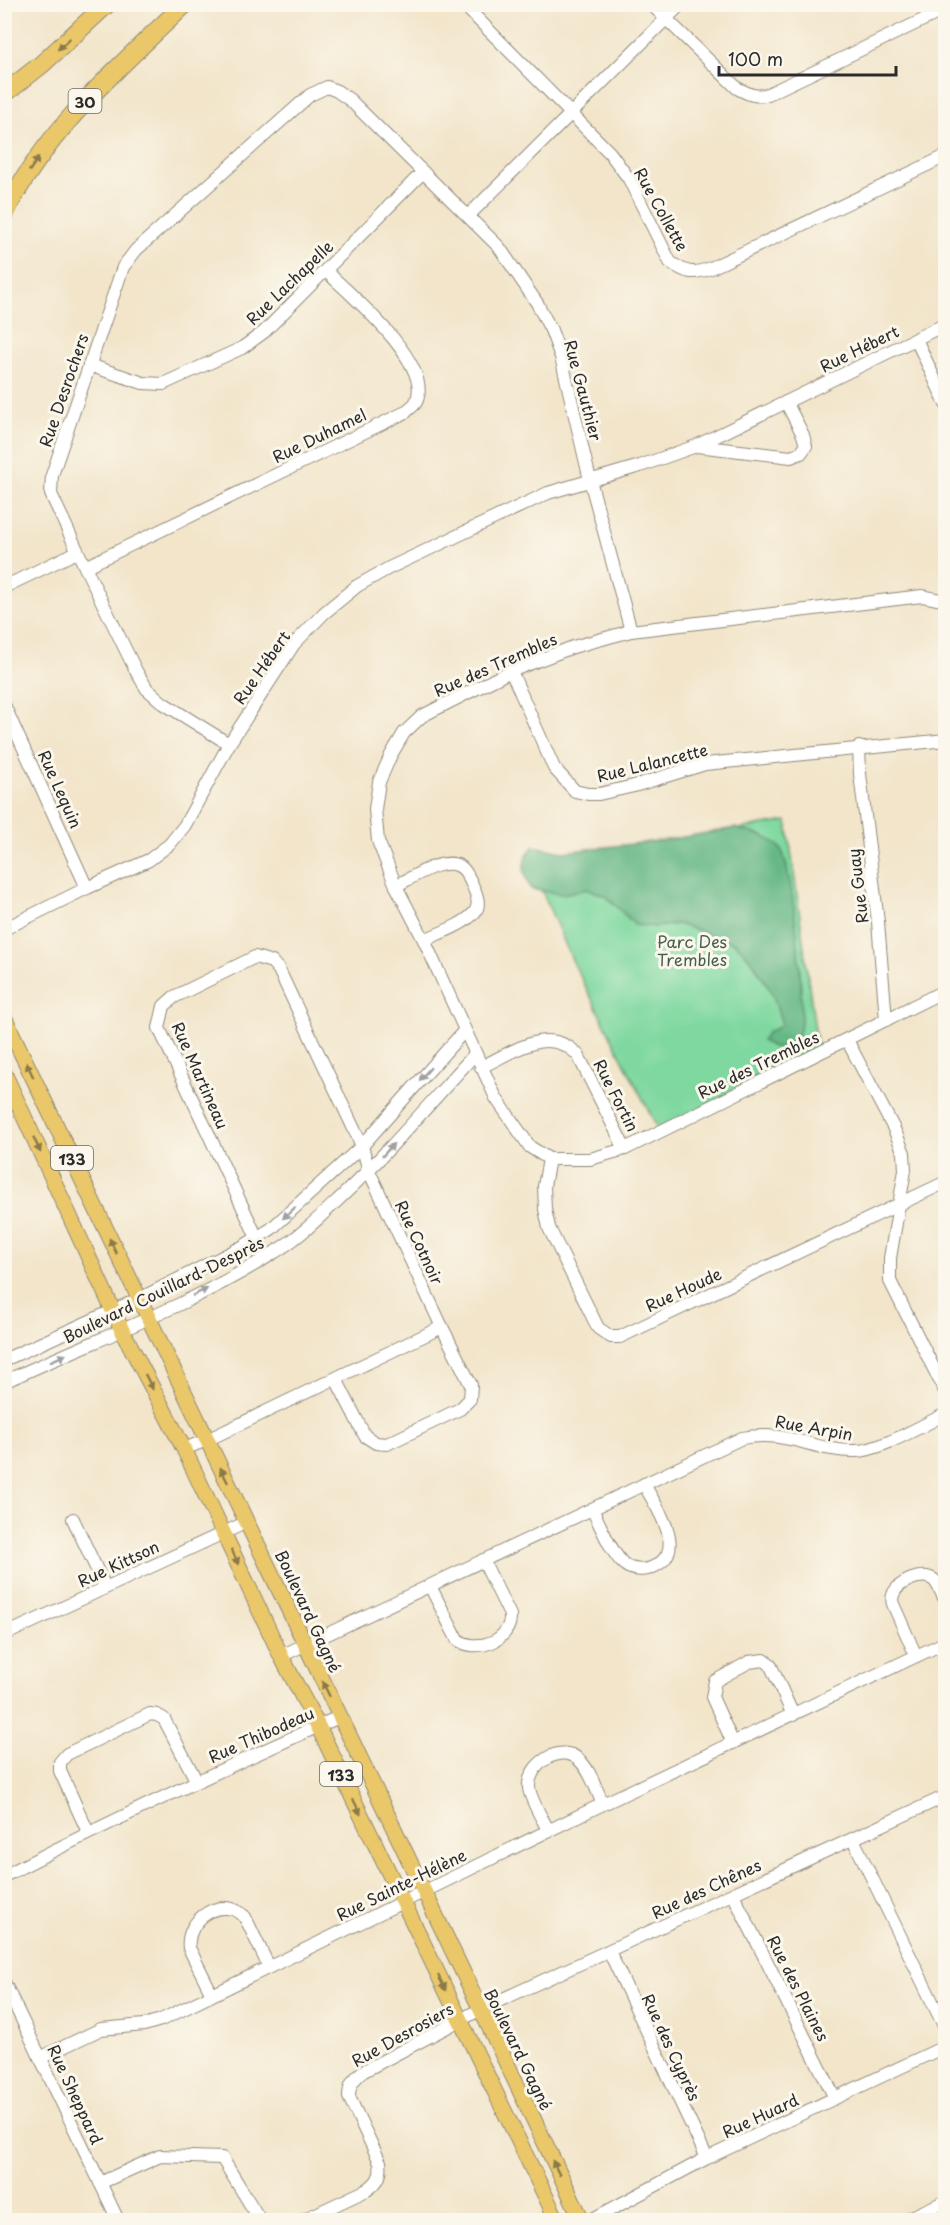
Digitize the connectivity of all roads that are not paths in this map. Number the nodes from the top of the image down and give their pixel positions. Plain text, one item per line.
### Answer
1 (107, 4) edge
2 (185, 4) edge
3 (463, 4) edge
4 (651, 4) edge
5 (681, 4) edge
6 (945, 9) edge
7 (665, 18) junction
8 (337, 91) joint
9 (4, 94) edge
10 (572, 112) junction
11 (945, 156) edge
12 (423, 172) junction
13 (4, 214) edge
14 (469, 215) junction
15 (326, 271) junction
16 (945, 324) edge
17 (916, 339) junction
18 (89, 365) junction
19 (786, 402) junction
20 (945, 404) edge
21 (696, 446) junction
22 (590, 480) junction
23 (77, 552) junction
24 (85, 567) junction
25 (4, 587) edge
26 (945, 601) edge
27 (631, 631) junction
28 (511, 671) junction
29 (4, 705) edge
30 (945, 740) edge
31 (229, 744) junction
32 (859, 747) junction
33 (396, 886) junction
34 (87, 888) junction
35 (4, 929) edge
36 (424, 940) junction
37 (945, 990) edge
38 (4, 1017) edge
39 (886, 1020) junction
40 (464, 1031) junction
41 (846, 1040) junction
42 (475, 1054) junction
43 (481, 1067) junction
44 (4, 1073) edge
45 (362, 1146) junction
46 (625, 1149) junction
47 (549, 1159) junction
48 (369, 1172) junction
49 (945, 1182) edge
50 (899, 1205) junction
51 (257, 1238) junction
52 (266, 1257) junction
53 (138, 1299) junction
54 (113, 1311) junction
55 (148, 1318) junction
56 (442, 1326) junction
57 (122, 1330) junction
58 (4, 1360) edge
59 (336, 1379) junction
60 (5, 1380) edge
61 (945, 1393) edge
62 (945, 1414) edge
63 (207, 1440) junction
64 (183, 1449) junction
65 (644, 1484) junction
66 (592, 1509) junction
67 (73, 1519) dead end
68 (247, 1522) junction
69 (224, 1532) junction
70 (483, 1560) junction
71 (430, 1586) junction
72 (105, 1587) junction
73 (945, 1601) edge
74 (4, 1635) edge
75 (945, 1642) edge
76 (305, 1646) junction
77 (281, 1656) junction
78 (916, 1656) junction
79 (793, 1715) junction
80 (339, 1717) junction
81 (318, 1726) junction
82 (733, 1743) junction
83 (196, 1780) junction
84 (945, 1796) edge
85 (603, 1804) junction
86 (548, 1830) junction
87 (88, 1832) junction
88 (853, 1839) junction
89 (4, 1876) edge
90 (423, 1891) junction
91 (733, 1894) junction
92 (402, 1901) junction
93 (609, 1951) junction
94 (269, 1967) junction
95 (4, 1982) edge
96 (212, 1994) junction
97 (481, 2009) junction
98 (460, 2020) junction
99 (945, 2030) edge
100 (945, 2046) edge
101 (40, 2058) junction
102 (835, 2098) junction
103 (706, 2158) junction
104 (100, 2183) junction
105 (945, 2201) edge
106 (118, 2220) edge
107 (260, 2220) edge
108 (303, 2220) edge
109 (557, 2220) edge
110 (582, 2220) edge
111 (591, 2220) edge
112 (904, 2220) edge

1 -> 9 highway
13 -> 2 highway, 30
3 - 10 street, Rue Collette
4 - 7 street
5 - 7 street
6 - 7 street
7 - 10 street
8 - 12 street, Rue Gauthier
8 - 18 street, Rue Desrochers
10 - 11 street, Rue Collette
10 - 14 street
12 - 14 street, Rue Gauthier
12 - 15 street, Rue Lachapelle
14 - 22 street, Rue Gauthier
15 - 18 street, Rue Lachapelle
15 - 24 street, Rue Duhamel
16 - 17 street, Rue Hébert
17 - 19 street, Rue Hébert
17 - 20 street
18 - 23 street, Rue Desrochers
19 - 21 street, Rue Hébert
19 - 21 street, Rue Hébert
21 - 22 street, Rue Hébert
22 - 27 street, Rue Gauthier
22 - 31 street, Rue Hébert
23 - 24 street, Rue Desrochers
23 - 25 street
24 - 31 street, Rue Desrochers
26 - 27 street, Rue des Trembles
27 - 28 street, Rue des Trembles
28 - 32 street, Rue Lalancette
28 - 33 street, Rue des Trembles
29 - 34 street, Rue Lequin
30 - 32 street, Rue Lalancette
31 - 34 street, Rue Hébert
32 - 39 street, Rue Guay
33 - 36 street, Rue des Trembles
33 - 36 street
34 - 35 street, Rue Hébert
36 - 40 street, Rue des Trembles
37 - 39 street, Rue des Trembles
53 -> 38 main road, Boulevard Gagné / 133
39 - 41 street, Rue des Trembles
40 - 42 street, Rue des Trembles
40 -> 45 street, Boulevard Couillard-Desprès
41 - 46 street, Rue des Trembles
41 - 50 street
42 - 43 street, Rue des Trembles
48 -> 42 street, Boulevard Couillard-Desprès
43 - 46 street, Rue Fortin
43 - 47 street, Rue des Trembles
44 -> 54 main road, 133
45 - 48 street, Rue Martineau
45 -> 51 street, Boulevard Couillard-Desprès
45 - 51 street, Rue Martineau
46 - 47 street, Rue des Trembles
47 - 50 street, Rue Houde
48 - 52 street, Boulevard Couillard-Desprès
48 - 56 street, Rue Cotnoir
49 - 50 street, Rue Houde
50 - 61 street
51 - 52 street, Rue Martineau
51 - 53 street, Boulevard Couillard-Desprès
55 -> 52 street, Boulevard Couillard-Desprès
53 - 54 street, Boulevard Couillard-Desprès
53 - 55 main road, Boulevard Gagné / 133
54 - 57 main road, 133
54 - 58 street, Boulevard Couillard-Desprès
55 - 57 street, Boulevard Couillard-Desprès
55 - 63 main road, Boulevard Gagné / 133
56 - 59 street
56 - 59 street, Rue Cotnoir
60 -> 57 street, Boulevard Couillard-Desprès
57 -> 64 main road, 133
59 - 63 street
62 - 65 street, Rue Arpin
63 - 64 street
68 -> 63 main road, Boulevard Gagné / 133
64 - 69 main road, 133
65 - 66 street, Rue Arpin
65 - 66 street
66 - 70 street, Rue Arpin
67 - 72 street
68 - 69 street, Rue Kittson
68 - 76 main road, Boulevard Gagné / 133
69 - 72 street, Rue Kittson
69 -> 77 main road, 133
70 - 71 street, Rue Arpin
70 - 71 street
71 - 76 street, Rue Arpin
72 - 74 street, Rue Kittson
73 - 78 street
75 - 78 street, Rue Sainte-Hélène
76 - 77 street, Rue Arpin
80 -> 76 main road, Boulevard Gagné / 133
77 - 81 main road, 133
78 - 79 street, Rue Sainte-Hélène
79 - 82 street, Rue Sainte-Hélène
79 - 82 street
80 - 81 street, Rue Thibodeau
80 - 90 main road, Boulevard Gagné / 133
81 - 83 street, Rue Thibodeau
81 -> 92 main road, 133
82 - 85 street, Rue Sainte-Hélène
83 - 87 street, Rue Thibodeau
83 - 87 street, Rue Thibodeau
84 - 88 street, Rue des Chênes
85 - 86 street, Rue Sainte-Hélène
85 - 86 street
86 - 90 street, Rue Sainte-Hélène
87 - 89 street, Rue Thibodeau
88 - 91 street, Rue des Chênes
88 - 99 street
90 - 92 street, Rue Sainte-Hélène
90 - 97 main road, Boulevard Gagné / 133
91 - 93 street, Rue des Chênes
91 - 102 street, Rue des Plaines
92 - 94 street, Rue Sainte-Hélène
92 -> 98 main road, 133
93 - 97 street, Rue des Chênes
93 - 103 street, Rue des Cyprès
94 - 96 street, Rue Sainte-Hélène
94 - 96 street
95 - 101 street, Rue Sheppard
96 - 101 street, Rue Sainte-Hélène
97 - 98 street, Rue Desrosiers
110 -> 97 main road, Boulevard Gagné / 133
98 - 108 street, Rue Desrosiers
98 - 109 main road, 133
100 - 102 street, Rue Huard
101 - 104 street, Rue Sheppard
102 - 103 street, Rue Huard
103 - 111 street, Rue Huard
104 - 106 street, Rue Sheppard
104 - 107 street
105 - 112 street

